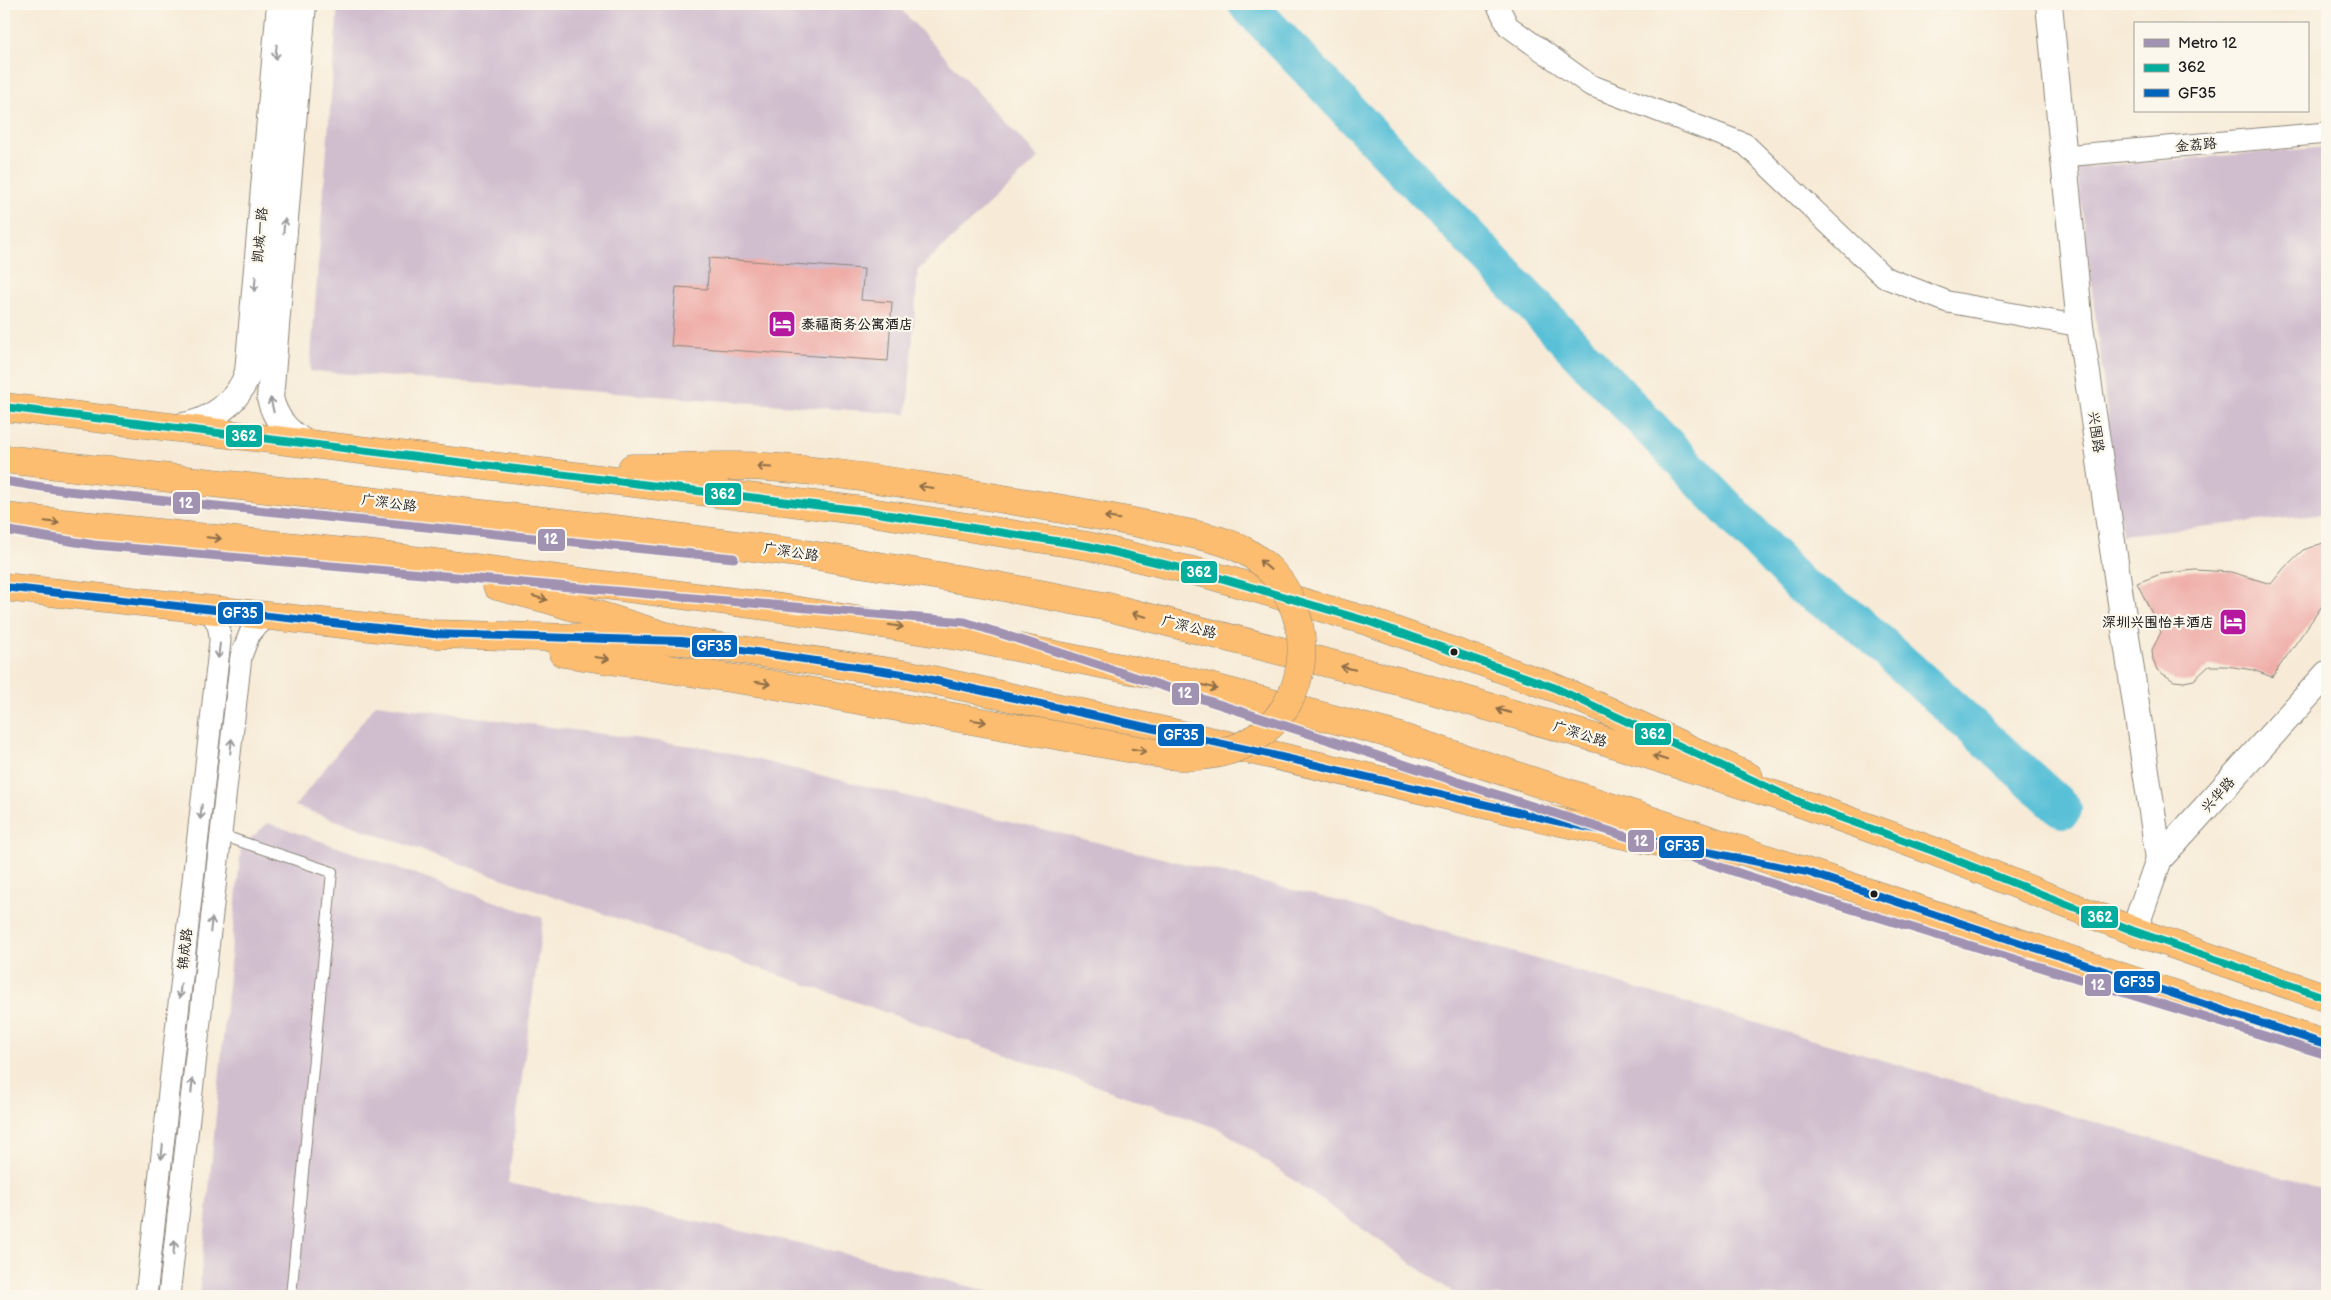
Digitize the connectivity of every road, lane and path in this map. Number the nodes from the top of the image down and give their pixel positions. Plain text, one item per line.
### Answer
1 (280, 4) edge
2 (303, 4) edge
3 (1497, 4) edge
4 (2049, 4) edge
5 (2327, 133) edge
6 (2064, 156) junction
7 (2080, 326) junction
8 (4, 407) edge
9 (178, 427) junction
10 (302, 441) junction
11 (4, 459) edge
12 (528, 469) junction
13 (4, 517) edge
14 (374, 554) junction
15 (4, 587) edge
16 (204, 608) junction
17 (269, 615) junction
18 (433, 634) junction
19 (682, 641) junction
20 (2327, 674) edge
21 (1806, 805) junction
22 (221, 835) junction
23 (2159, 859) junction
24 (1807, 872) junction
25 (2134, 931) junction
26 (2327, 998) edge
27 (2327, 1045) edge
28 (146, 1296) edge
29 (169, 1296) edge
30 (291, 1296) edge

1 -> 9 street, 凯城一路
10 -> 2 street, 凯城一路
3 - 7 street
4 - 6 street, 兴围路
5 - 6 street, 金荔路
6 - 7 street, 兴围路
7 - 23 street, 兴围路
8 - 9 main road
9 - 10 main road
10 - 12 main road
21 -> 11 main road, 广深公路
18 -> 12 main road, bridge
12 - 21 main road
13 -> 14 main road
14 -> 19 main road
14 -> 24 main road
15 - 16 main road
16 - 17 main road
16 -> 28 street, 锦成路
17 - 18 main road
22 -> 17 street, 锦成路
18 - 19 main road
19 - 24 main road
20 - 23 street, 兴华路
21 - 25 main road, 广深公路
29 -> 22 street, 锦成路
22 - 30 lane
23 - 25 street, 兴华路
24 - 27 main road
25 - 26 main road, 广深公路

